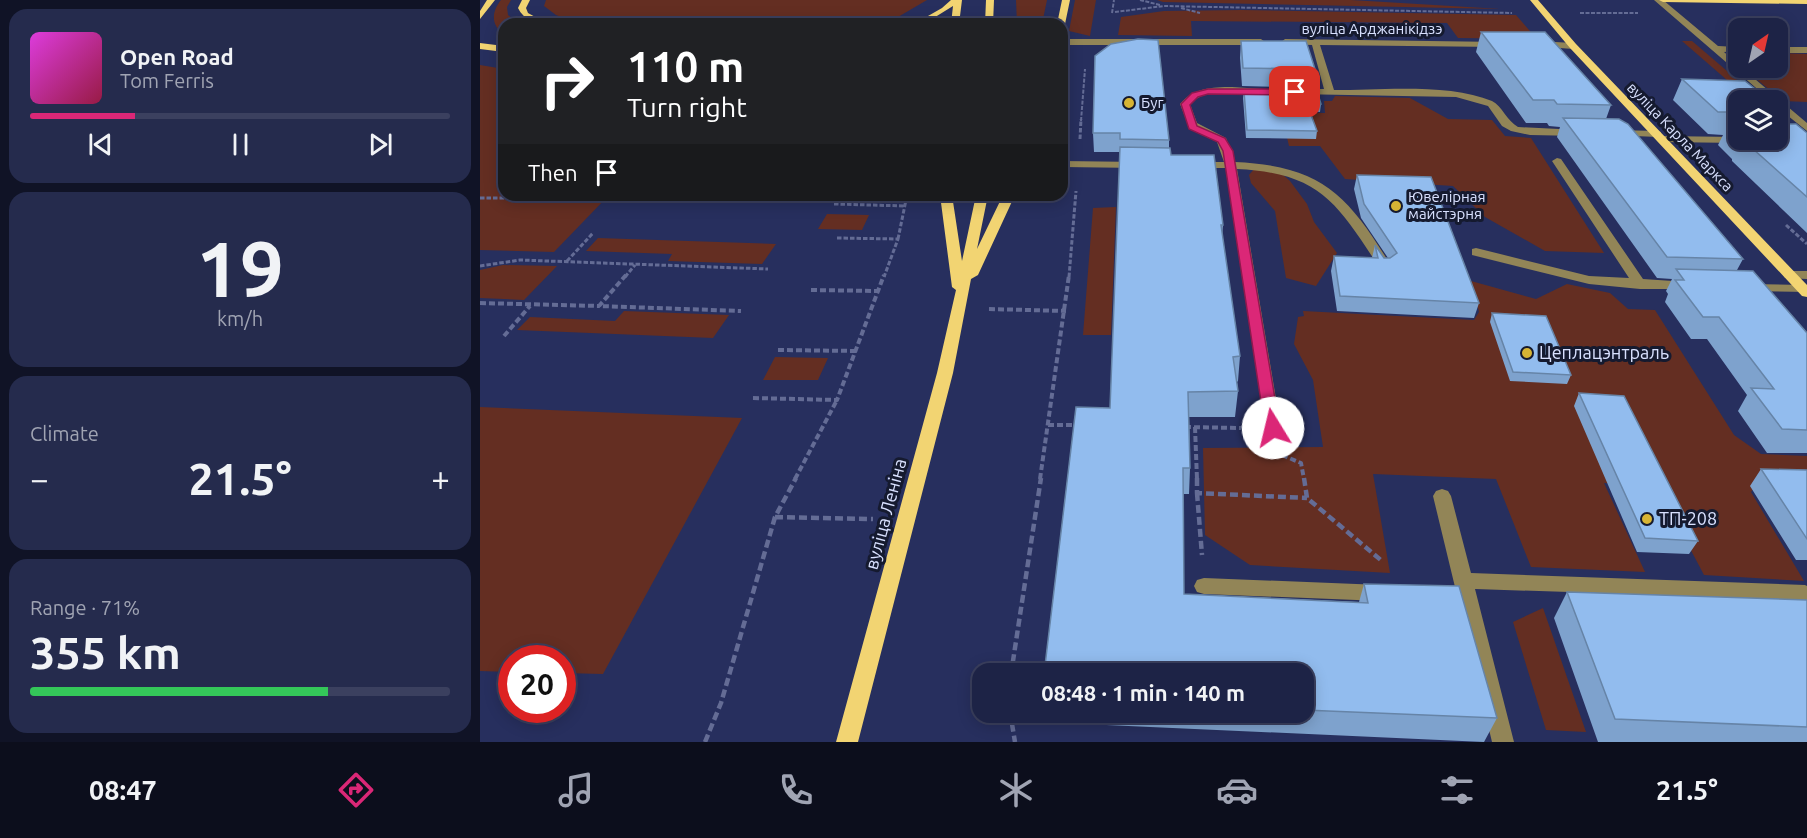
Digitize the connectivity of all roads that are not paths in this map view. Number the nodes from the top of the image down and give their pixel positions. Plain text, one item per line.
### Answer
1 (491, 0) edge
2 (526, 0) edge
3 (956, 0) edge
4 (990, 0) edge
5 (1066, 0) edge
6 (1534, 0) edge
7 (1658, 0) edge
8 (1663, 0) edge
9 (1807, 2) edge
10 (480, 17) edge
11 (533, 18) edge
12 (930, 18) edge
13 (955, 18) edge
14 (989, 18) edge
15 (1063, 18) edge
16 (480, 35) edge
17 (1068, 42) edge
18 (1315, 42) junction
19 (1513, 44) edge
20 (1525, 44) edge
21 (480, 46) edge
22 (1573, 46) junction
23 (494, 48) junction
24 (498, 48) edge
25 (1714, 49) junction
26 (1728, 49) edge
27 (1788, 50) edge
28 (1807, 50) edge
29 (1762, 90) edge
30 (1330, 92) junction
31 (1788, 112) edge
32 (1806, 126) edge
33 (1594, 133) edge
34 (1605, 133) edge
35 (1660, 137) junction
36 (1728, 139) edge
37 (1557, 161) dead end
38 (1068, 164) edge
39 (1158, 165) edge
40 (1181, 165) edge
41 (1231, 165) junction
42 (947, 201) edge
43 (981, 201) edge
44 (1007, 201) edge
45 (1476, 252) dead end
46 (1386, 267) edge
47 (1790, 274) junction
48 (1807, 275) edge
49 (1640, 285) junction
50 (1705, 287) edge
51 (1737, 287) edge
52 (1805, 291) edge
53 (959, 303) junction
54 (1273, 428) road end
55 (1442, 496) dead end
56 (1204, 586) road end
57 (1464, 588) junction
58 (1805, 593) dead end
59 (1402, 594) edge
60 (1425, 595) edge
61 (847, 742) edge
62 (1503, 742) edge

1 - 10 main road
2 - 11 main road
3 - 12 main road
3 - 13 main road
4 - 14 main road
5 - 15 main road
6 - 22 main road, вуліца Карла Маркса
7 - 25 street
8 - 9 main road
16 - 23 main road
17 - 18 street, вуліца Арджанікідзэ
18 - 19 street, вуліца Арджанікідзэ
18 - 30 street
20 - 22 street
21 - 23 main road
22 - 35 main road, вуліца Карла Маркса
23 - 24 main road
25 - 26 street
25 - 29 street
27 - 28 street
30 - 33 street
30 - 41 street
31 - 32 street
34 - 35 street
35 - 36 street
35 - 47 main road, вуліца Карла Маркса
37 - 49 street
38 - 39 street
40 - 41 street
41 - 46 street
41 - 54 street
42 - 53 main road, вуліца Леніна
43 - 53 main road, вуліца Леніна
44 - 53 main road
45 - 49 street
47 - 48 street
47 - 52 main road, вуліца Карла Маркса
49 - 50 street
51 - 52 street
53 - 61 main road, вуліца Леніна
55 - 57 street
56 - 59 street
57 - 58 street
57 - 60 street
57 - 62 street

